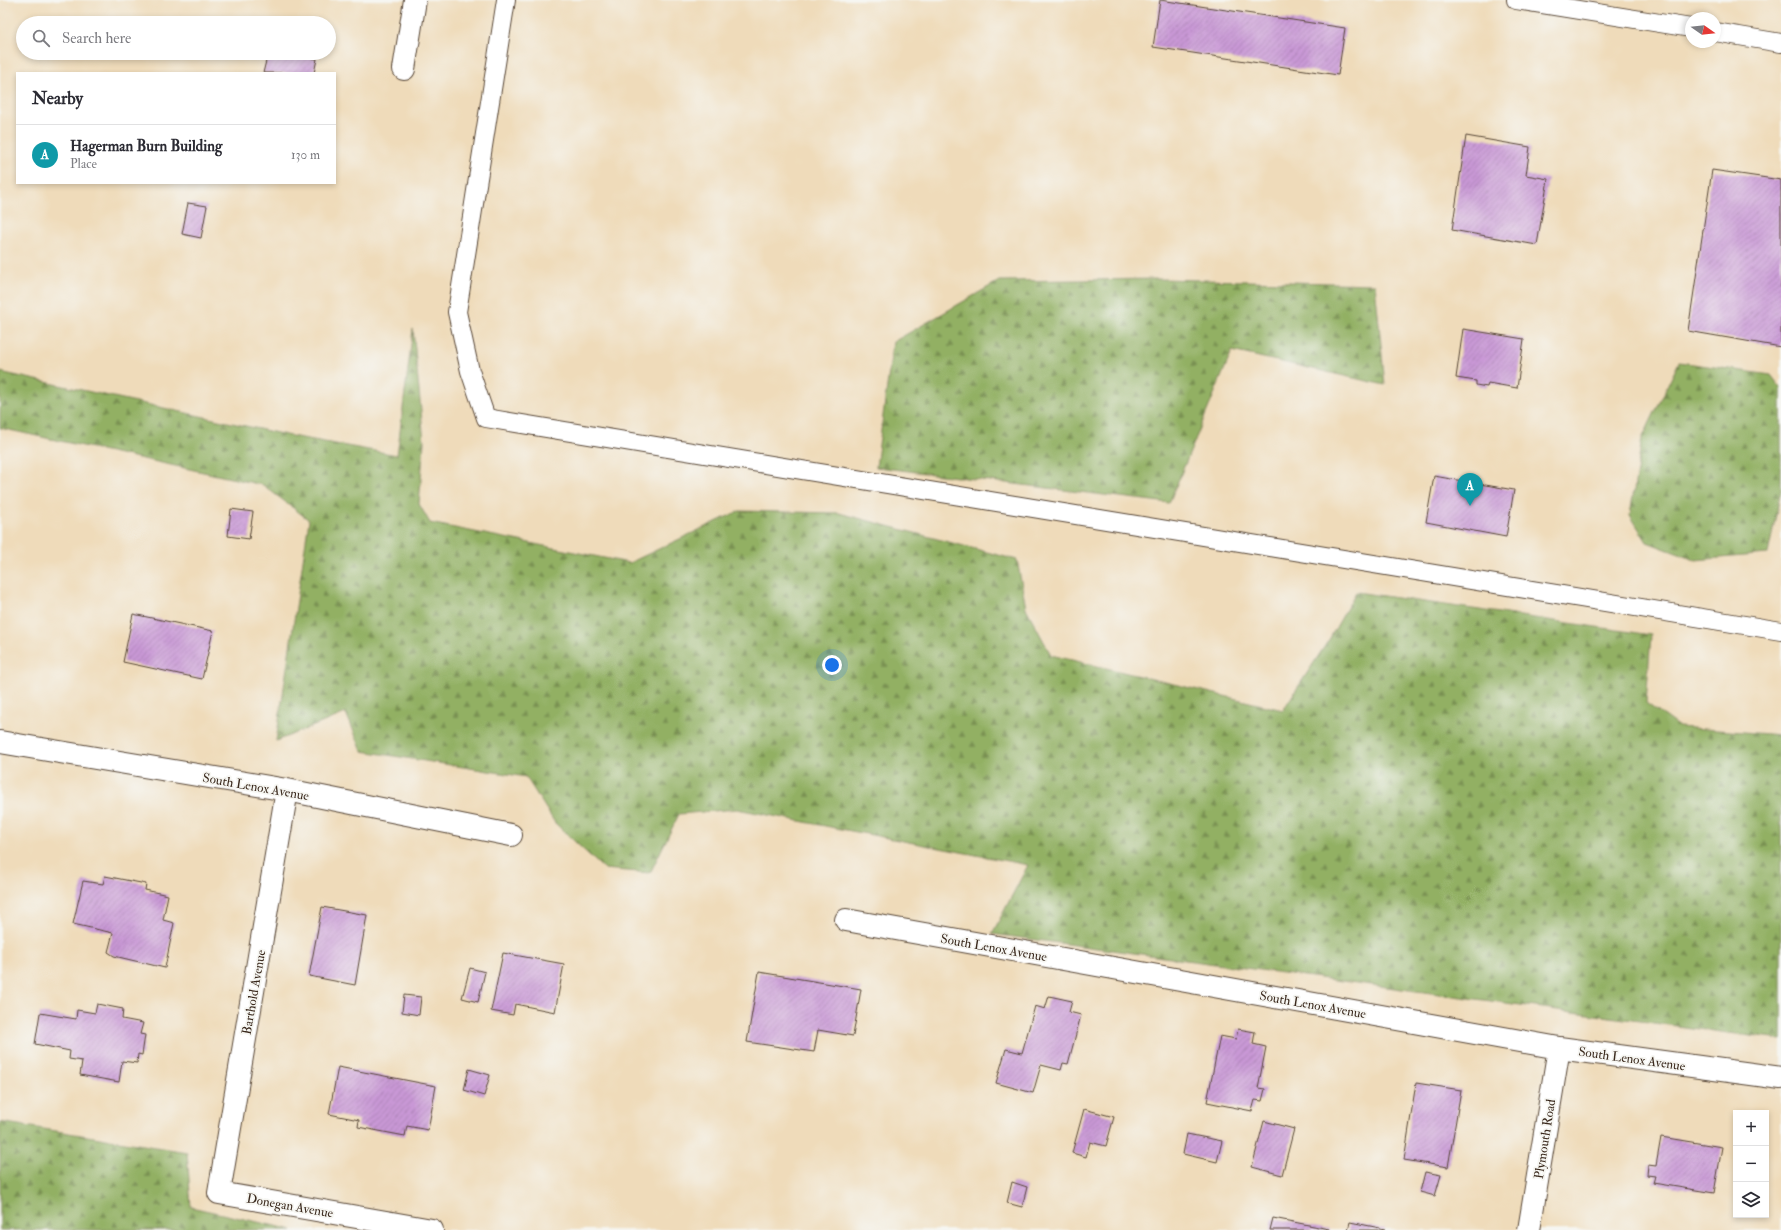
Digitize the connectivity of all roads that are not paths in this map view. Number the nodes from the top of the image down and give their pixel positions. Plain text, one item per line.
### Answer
1 (415, 0) edge
2 (506, 0) edge
3 (1516, 0) edge
4 (1685, 27) edge
5 (1721, 33) edge
6 (1781, 43) edge
7 (404, 69) dead end
8 (1781, 631) edge
9 (0, 742) edge
10 (287, 790) junction
11 (512, 835) dead end
12 (846, 920) dead end
13 (1559, 1048) junction
14 (1781, 1078) edge
15 (219, 1193) joint
16 (432, 1230) edge
17 (1529, 1230) edge

1 - 7 street
2 - 8 lane
3 - 4 lane
5 - 6 lane
9 - 10 street, South Lenox Avenue
10 - 11 street, South Lenox Avenue
10 - 15 street, Barthold Avenue
12 - 13 street, South Lenox Avenue
13 - 14 street, South Lenox Avenue
13 - 17 street, Plymouth Road
15 - 16 street, Donegan Avenue

